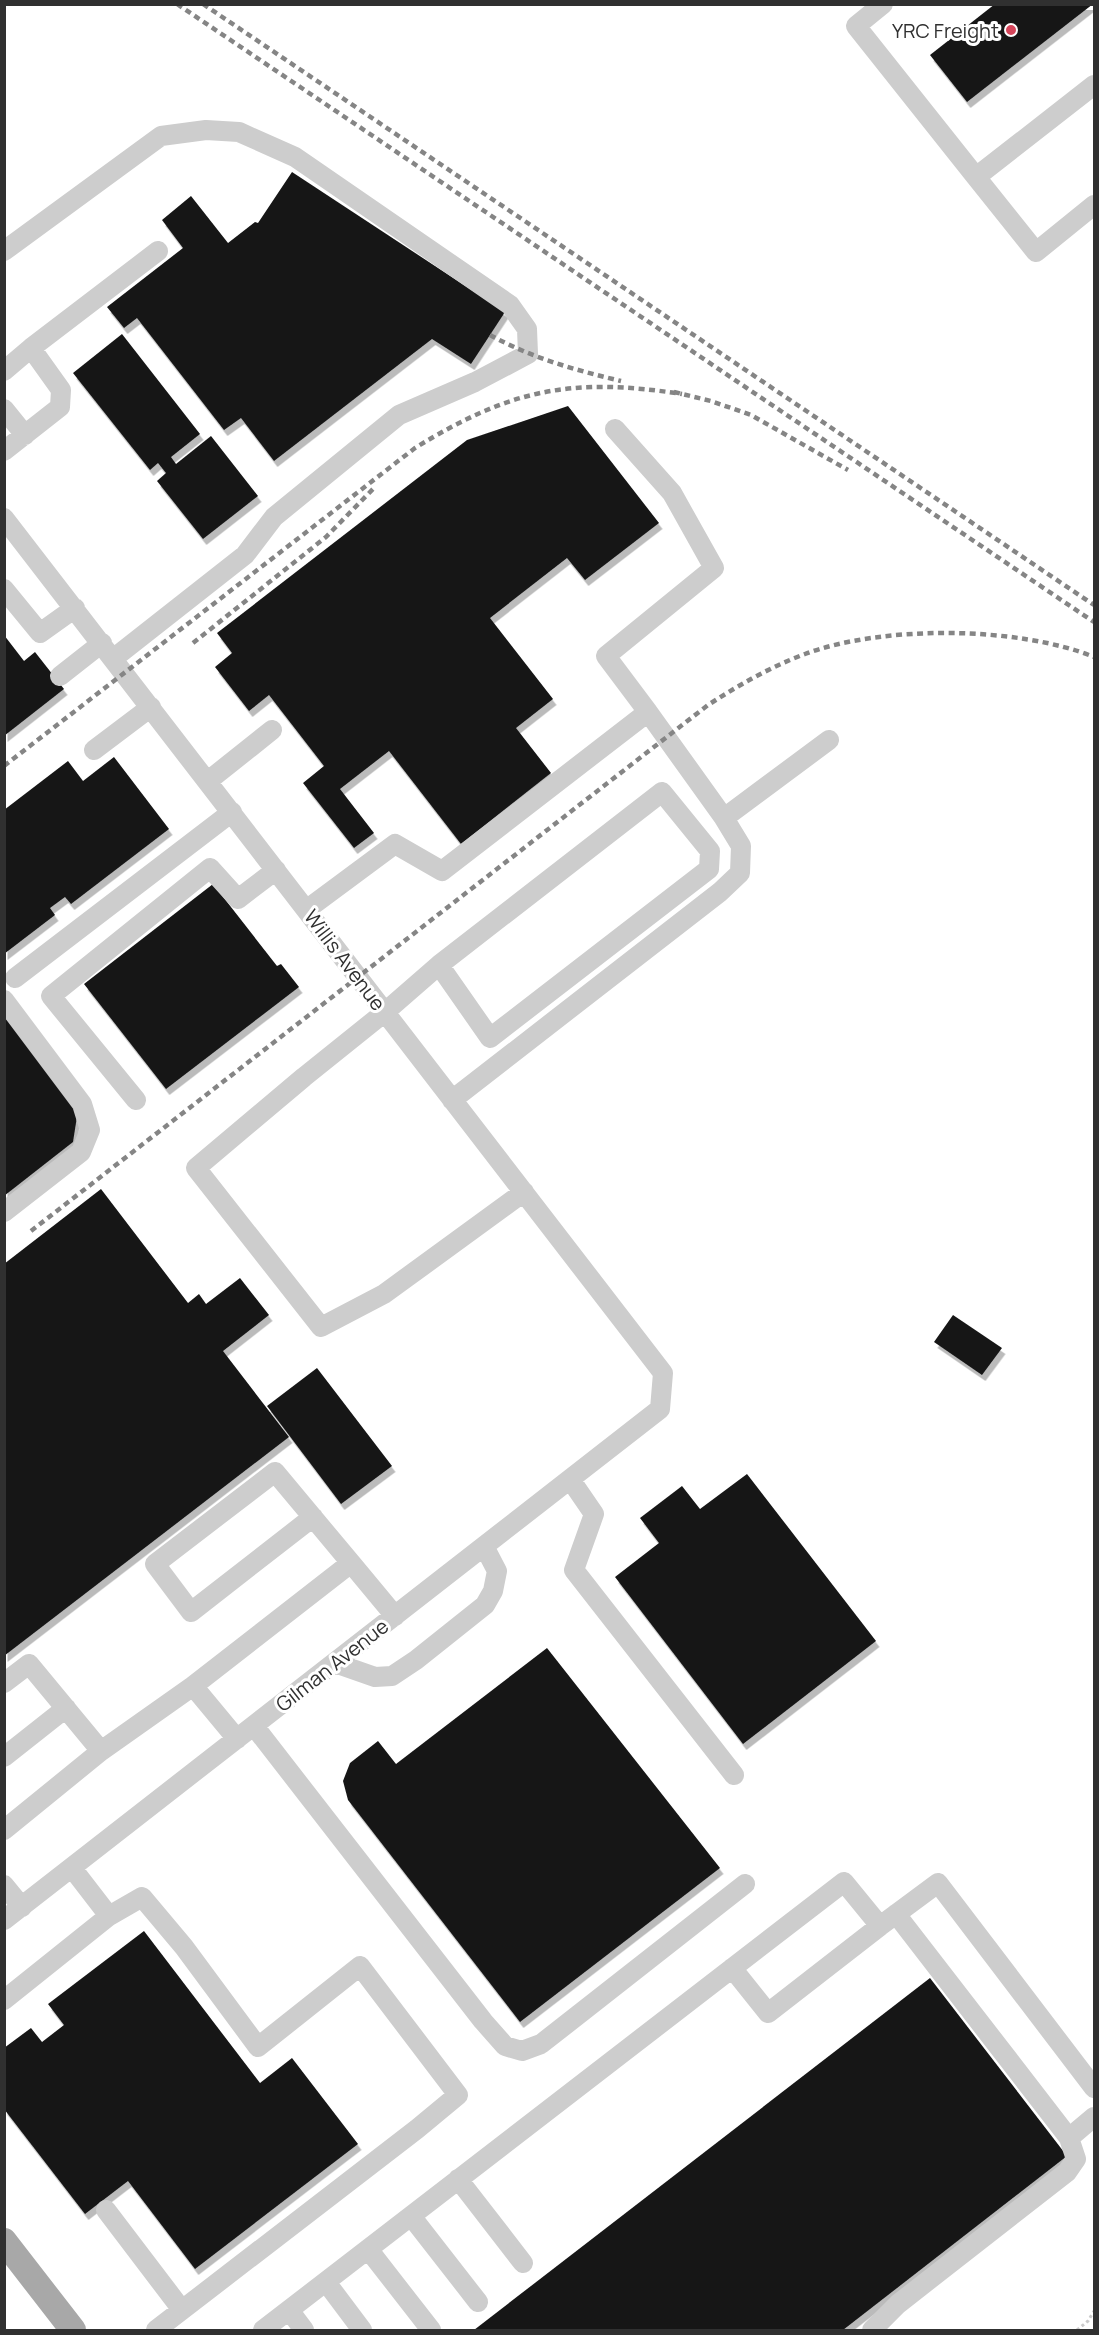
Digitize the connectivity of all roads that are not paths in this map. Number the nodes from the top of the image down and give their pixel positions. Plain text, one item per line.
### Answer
1 (883, 4) edge
2 (1095, 85) edge
3 (976, 177) junction
4 (1095, 205) edge
5 (4, 251) edge
6 (158, 251) dead end
7 (31, 348) junction
8 (4, 371) edge
9 (4, 410) edge
10 (615, 429) dead end
11 (24, 435) junction
12 (4, 451) edge
13 (6, 524) edge
14 (4, 589) edge
15 (75, 608) junction
16 (108, 651) junction
17 (60, 676) dead end
18 (151, 707) junction
19 (648, 712) junction
20 (273, 730) dead end
21 (829, 740) dead end
22 (94, 750) dead end
23 (208, 781) junction
24 (232, 812) junction
25 (724, 818) junction
26 (276, 870) junction
27 (306, 910) junction
28 (439, 965) junction
29 (15, 978) dead end
30 (4, 1000) edge
31 (385, 1012) junction
32 (136, 1100) dead end
33 (452, 1100) junction
34 (524, 1192) junction
35 (4, 1212) edge
36 (660, 1409) joint
37 (570, 1479) junction
38 (313, 1517) junction
39 (484, 1546) junction
40 (351, 1563) junction
41 (395, 1616) junction
42 (335, 1663) junction
43 (4, 1683) edge
44 (193, 1686) junction
45 (66, 1708) junction
46 (254, 1726) junction
47 (237, 1739) junction
48 (102, 1751) junction
49 (4, 1757) edge
50 (734, 1775) dead end
51 (4, 1830) edge
52 (72, 1868) junction
53 (745, 1884) dead end
54 (4, 1885) edge
55 (22, 1907) junction
56 (896, 1914) junction
57 (109, 1916) junction
58 (4, 1920) edge
59 (880, 1926) junction
60 (732, 1968) junction
61 (4, 2001) edge
62 (1095, 2088) edge
63 (1095, 2117) edge
64 (1069, 2138) junction
65 (458, 2179) junction
66 (106, 2210) dead end
67 (411, 2216) junction
68 (4, 2241) edge
69 (368, 2249) junction
70 (523, 2263) dead end
71 (326, 2282) junction
72 (478, 2302) dead end
73 (182, 2310) junction
74 (289, 2310) junction
75 (73, 2331) edge
76 (156, 2331) edge
77 (263, 2331) edge
78 (304, 2331) edge
79 (362, 2331) edge
80 (431, 2331) edge
81 (872, 2331) edge

1 - 3 street
2 - 3 street
3 - 4 street
5 - 16 street
6 - 7 street
7 - 8 street
7 - 11 street
9 - 11 street
10 - 19 street
11 - 12 street
13 - 15 street, Willis Avenue
14 - 15 street
15 - 16 street, Willis Avenue
16 - 17 street
16 - 18 street, Willis Avenue
18 - 22 street
18 - 23 street, Willis Avenue
19 - 25 street
19 - 27 street
20 - 23 street
21 - 25 street
23 - 24 street, Willis Avenue
24 - 26 street, Willis Avenue
24 - 29 street
25 - 33 street
26 - 27 street, Willis Avenue
26 - 32 street
27 - 31 street, Willis Avenue
28 - 28 street
28 - 31 street
30 - 35 street
31 - 33 street, Willis Avenue
31 - 34 street
33 - 34 street, Willis Avenue
34 - 36 street, Willis Avenue
36 - 37 street, Gilman Avenue
37 - 39 street, Gilman Avenue
37 - 50 street
38 - 38 street
38 - 40 street
39 - 41 street, Gilman Avenue
39 - 42 street
40 - 41 street
40 - 44 street
41 - 42 street, Gilman Avenue
42 - 46 street, Gilman Avenue
43 - 45 street
44 - 47 street
44 - 48 street
45 - 48 street
45 - 49 street
46 - 47 street, Gilman Avenue
46 - 53 street
47 - 52 street, Gilman Avenue
48 - 51 street
52 - 55 street, Gilman Avenue
52 - 57 street
54 - 55 street
55 - 58 street, Gilman Avenue
56 - 59 street
56 - 62 street
56 - 64 street
57 - 61 street
57 - 73 street
59 - 60 street
59 - 60 street
60 - 65 street
63 - 64 street
64 - 81 street
65 - 67 street
65 - 70 street
66 - 73 street
67 - 69 street
67 - 72 street
68 - 75 main road
69 - 71 street
69 - 80 street
71 - 74 street
71 - 79 street
73 - 76 street
74 - 77 street
74 - 78 street

